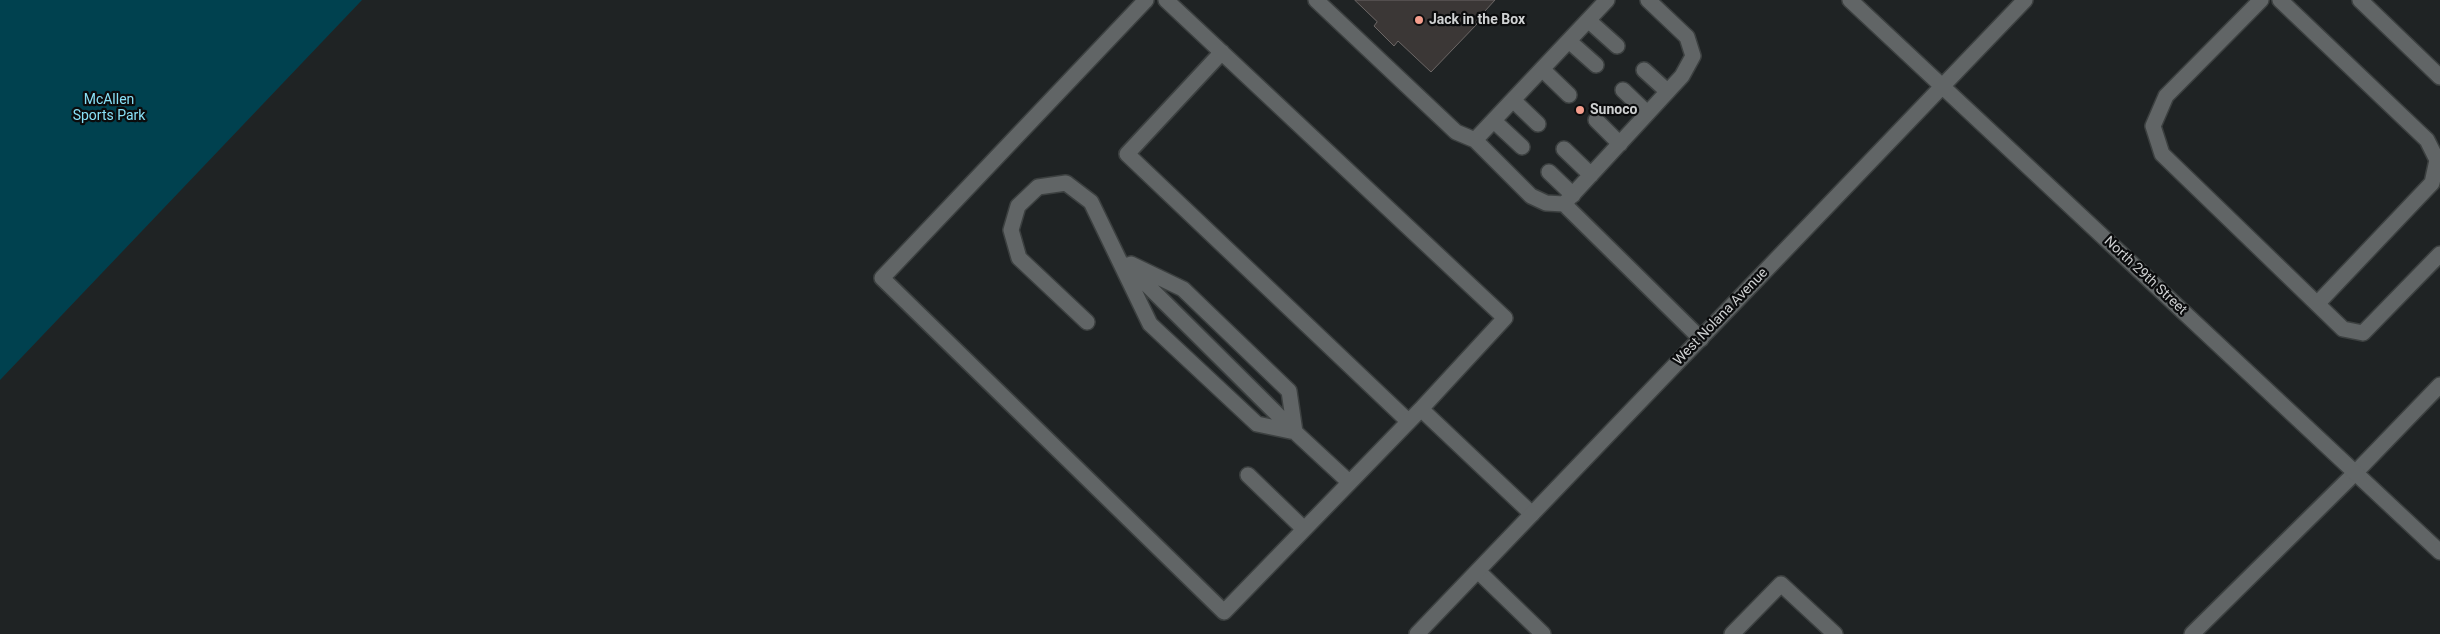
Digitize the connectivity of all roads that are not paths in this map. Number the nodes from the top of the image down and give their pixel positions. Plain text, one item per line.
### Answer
1 (1146, 0) edge
2 (1166, 0) edge
3 (1316, 0) edge
4 (1607, 0) edge
5 (1648, 0) edge
6 (1850, 0) edge
7 (2025, 0) edge
8 (2261, 0) edge
9 (2280, 0) edge
10 (2360, 0) edge
11 (1588, 20) junction
12 (1569, 41) junction
13 (1617, 46) dead end
14 (1222, 52) junction
15 (1596, 65) dead end
16 (1542, 69) junction
17 (1644, 70) dead end
18 (2440, 77) edge
19 (1942, 87) junction
20 (1623, 90) dead end
21 (1667, 91) junction
22 (1569, 95) dead end
23 (1513, 100) junction
24 (1648, 113) junction
25 (1596, 120) dead end
26 (1494, 121) junction
27 (1538, 124) dead end
28 (1475, 140) junction
29 (1620, 144) junction
30 (1522, 146) dead end
31 (1564, 149) dead end
32 (1548, 172) dead end
33 (1591, 175) junction
34 (1568, 200) junction
35 (2440, 254) edge
36 (1119, 258) junction
37 (2317, 304) junction
38 (1088, 322) dead end
39 (1701, 339) junction
40 (2440, 385) edge
41 (1421, 409) junction
42 (1408, 421) junction
43 (1295, 432) junction
44 (2355, 473) junction
45 (1248, 475) dead end
46 (1349, 482) junction
47 (1532, 514) junction
48 (1304, 529) junction
49 (2440, 552) edge
50 (1478, 571) junction
51 (1417, 634) edge
52 (1543, 634) edge
53 (1732, 634) edge
54 (1835, 634) edge
55 (2192, 634) edge

1 - 48 street
2 - 14 street
3 - 28 street
4 - 11 street
5 - 21 street
6 - 19 street, North 29th Street
7 - 19 street, West Nolana Avenue
8 - 37 street
9 - 37 street
10 - 18 street
11 - 12 street
11 - 13 street
12 - 15 street
12 - 16 street
14 - 41 street
14 - 42 street
16 - 22 street
16 - 23 street
17 - 21 street
19 - 39 street, West Nolana Avenue
19 - 44 street, North 29th Street
20 - 24 street
21 - 24 street
23 - 26 street
23 - 27 street
24 - 29 street
25 - 29 street
26 - 28 street
26 - 30 street
28 - 34 street
29 - 33 street
31 - 33 street
32 - 34 street
33 - 34 street
34 - 39 street
35 - 37 street
36 - 38 street
36 - 43 street
36 - 43 street
36 - 43 street
39 - 47 street, West Nolana Avenue
40 - 44 street
41 - 42 street
41 - 47 street
42 - 46 street
43 - 46 street
44 - 49 street, North 29th Street
44 - 55 street
45 - 48 street
46 - 48 street
47 - 50 street, West Nolana Avenue
50 - 51 street, West Nolana Avenue
50 - 52 street
53 - 54 street

